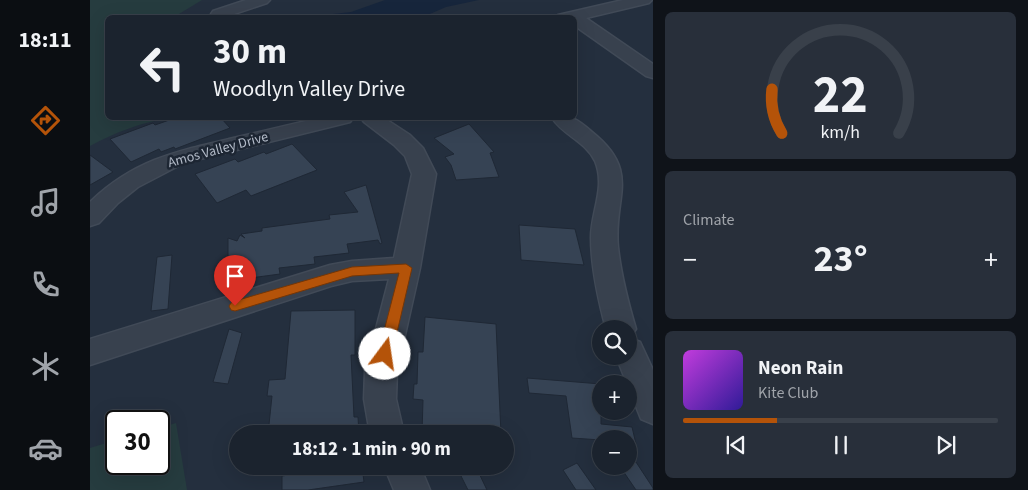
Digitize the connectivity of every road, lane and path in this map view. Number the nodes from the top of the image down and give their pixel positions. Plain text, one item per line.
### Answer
1 (262, 0) edge
2 (644, 0) edge
3 (224, 15) edge
4 (577, 16) edge
5 (577, 21) edge
6 (653, 72) edge
7 (335, 120) edge
8 (373, 120) edge
9 (564, 120) edge
10 (96, 209) edge
11 (406, 268) junction
12 (618, 320) edge
13 (90, 352) edge
14 (635, 365) edge
15 (653, 408) edge
16 (385, 425) edge
17 (406, 475) edge
18 (412, 490) edge

1 - 3 street
2 - 4 street
5 - 6 street
7 - 10 street, Amos Valley Drive
8 - 11 street
9 - 12 street
11 - 13 street
11 - 16 street
14 - 15 street
17 - 18 street

